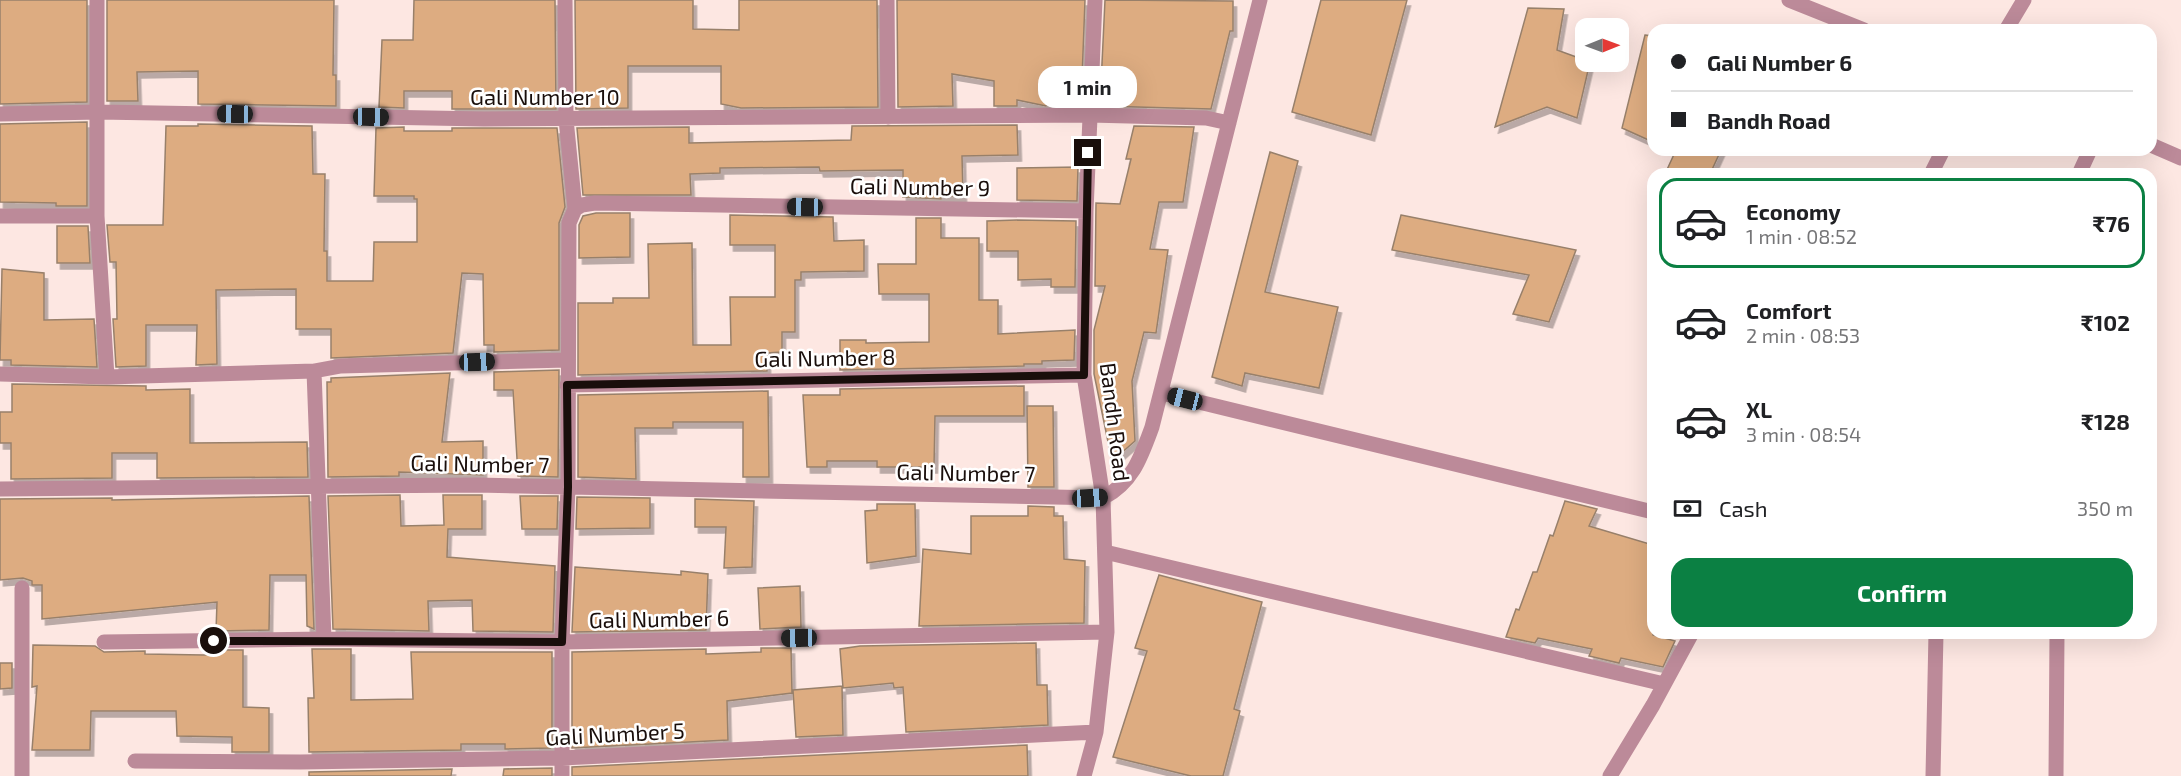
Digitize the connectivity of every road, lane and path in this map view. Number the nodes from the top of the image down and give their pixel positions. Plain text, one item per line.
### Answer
1 (97, 0) edge
2 (565, 0) edge
3 (887, 0) edge
4 (1095, 0) edge
5 (1260, 0) edge
6 (1789, 0) edge
7 (2024, 0) edge
8 (1849, 24) edge
9 (2010, 24) edge
10 (99, 112) junction
11 (0, 114) edge
12 (1090, 115) junction
13 (888, 117) junction
14 (566, 119) junction
15 (1229, 123) junction
16 (2157, 148) edge
17 (2181, 158) edge
18 (575, 209) junction
19 (1086, 211) junction
20 (0, 216) edge
21 (97, 216) junction
22 (567, 360) junction
23 (314, 371) junction
24 (0, 374) edge
25 (1084, 375) junction
26 (107, 377) junction
27 (567, 385) junction
28 (1162, 393) junction
29 (318, 484) junction
30 (568, 487) junction
31 (0, 489) edge
32 (1103, 498) junction
33 (1647, 511) edge
34 (1105, 552) junction
35 (22, 588) dead end
36 (1107, 632) junction
37 (324, 639) junction
38 (1689, 639) edge
39 (1936, 639) edge
40 (2057, 639) edge
41 (104, 642) dead end
42 (562, 642) junction
43 (1664, 684) junction
44 (1096, 732) junction
45 (562, 758) junction
46 (135, 761) dead end
47 (22, 776) edge
48 (562, 776) edge
49 (1084, 776) edge
50 (1610, 776) edge
51 (1933, 776) edge
52 (2056, 776) edge

1 - 10 street
2 - 14 street
3 - 13 street
4 - 12 street, Bandh Road
5 - 15 street
6 - 8 street
7 - 9 street
10 - 11 street, Gali Number 10
10 - 14 street, Gali Number 10
10 - 21 street
12 - 13 street, Gali Number 10
12 - 15 street, Gali Number 10
12 - 19 street, Bandh Road
13 - 14 street, Gali Number 10
14 - 18 street
15 - 28 street
16 - 17 street
18 - 19 street, Gali Number 9
18 - 22 street
19 - 25 street, Bandh Road
20 - 21 street
21 - 26 street
22 - 23 street
22 - 27 street
23 - 26 street
23 - 29 street
24 - 26 street
25 - 27 street, Gali Number 8
25 - 32 street, Bandh Road
27 - 30 street
28 - 32 street
28 - 33 street
29 - 30 street, Gali Number 7
29 - 31 street, Gali Number 7
29 - 37 street
30 - 32 street, Gali Number 7
30 - 42 street
32 - 34 street, Bandh Road
34 - 36 street, Bandh Road
34 - 43 street
35 - 47 street
36 - 42 street, Gali Number 6
36 - 44 street, Bandh Road
37 - 41 street, Gali Number 6
37 - 42 street, Gali Number 6
38 - 43 street
39 - 51 street
40 - 52 street
42 - 45 street
43 - 50 street
44 - 45 street, Gali Number 5
44 - 49 street, Bandh Road
45 - 46 street, Gali Number 5
45 - 48 street

